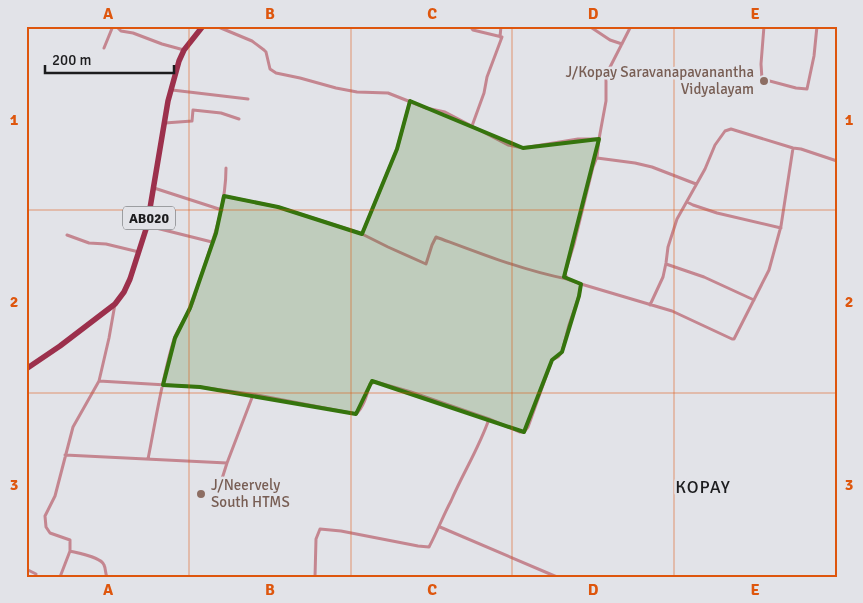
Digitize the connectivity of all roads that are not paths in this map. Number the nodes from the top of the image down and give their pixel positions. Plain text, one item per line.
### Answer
1 (114, 26) edge
2 (203, 26) edge
3 (216, 26) edge
4 (470, 26) edge
5 (501, 26) edge
6 (589, 26) edge
7 (631, 26) edge
8 (764, 26) edge
9 (817, 26) edge
10 (500, 37) junction
11 (622, 44) junction
12 (104, 48) dead end
13 (184, 50) junction
14 (171, 90) junction
15 (248, 99) dead end
16 (410, 102) junction
17 (239, 119) dead end
18 (164, 124) junction
19 (472, 126) junction
20 (599, 139) junction
21 (793, 148) junction
22 (597, 158) junction
23 (837, 161) edge
24 (226, 168) dead end
25 (696, 184) junction
26 (153, 187) junction
27 (224, 196) junction
28 (687, 202) junction
29 (222, 210) junction
30 (147, 226) junction
31 (781, 228) junction
32 (362, 234) junction
33 (68, 235) dead end
34 (212, 242) junction
35 (139, 252) junction
36 (666, 264) junction
37 (567, 279) junction
38 (581, 284) junction
39 (754, 300) junction
40 (115, 304) junction
41 (650, 305) junction
42 (26, 369) edge
43 (99, 381) junction
44 (163, 385) junction
45 (253, 395) junction
46 (489, 419) junction
47 (65, 455) junction
48 (148, 459) junction
49 (227, 463) junction
50 (220, 485) dead end
51 (440, 527) junction
52 (70, 551) junction
53 (26, 569) edge
54 (35, 577) edge
55 (60, 577) edge
56 (107, 577) edge
57 (315, 577) edge
58 (557, 577) edge

1 - 12 street
1 - 13 street
2 - 13 main road, AB020
3 - 16 street
4 - 10 street
5 - 10 street
6 - 11 street
7 - 11 street
8 - 9 street
10 - 19 street
11 - 20 street
13 - 14 main road, AB020
14 - 15 street
14 - 18 main road, AB020
16 - 19 street
16 - 32 street
17 - 18 street
18 - 26 main road, AB020
19 - 20 street
20 - 22 street
21 - 23 street
21 - 25 street
21 - 31 street
22 - 25 street
22 - 37 street
24 - 27 street
25 - 28 street
26 - 29 street
26 - 30 main road, AB020
27 - 29 street
27 - 32 street
28 - 31 street
28 - 36 street
29 - 34 street
30 - 34 street
30 - 35 main road, AB020
31 - 39 street
32 - 37 street
33 - 35 street
34 - 44 street
35 - 40 main road, AB020
36 - 39 street
36 - 41 street
37 - 38 street
38 - 41 street
38 - 46 street
39 - 41 street
40 - 42 main road, AB020
40 - 43 street
43 - 44 street
43 - 47 street
44 - 45 street
44 - 48 street
45 - 46 street
45 - 49 street
46 - 51 street
47 - 48 street
47 - 52 street
48 - 49 street
49 - 50 street
51 - 57 street
51 - 58 street
52 - 55 street
52 - 56 street
53 - 54 street

